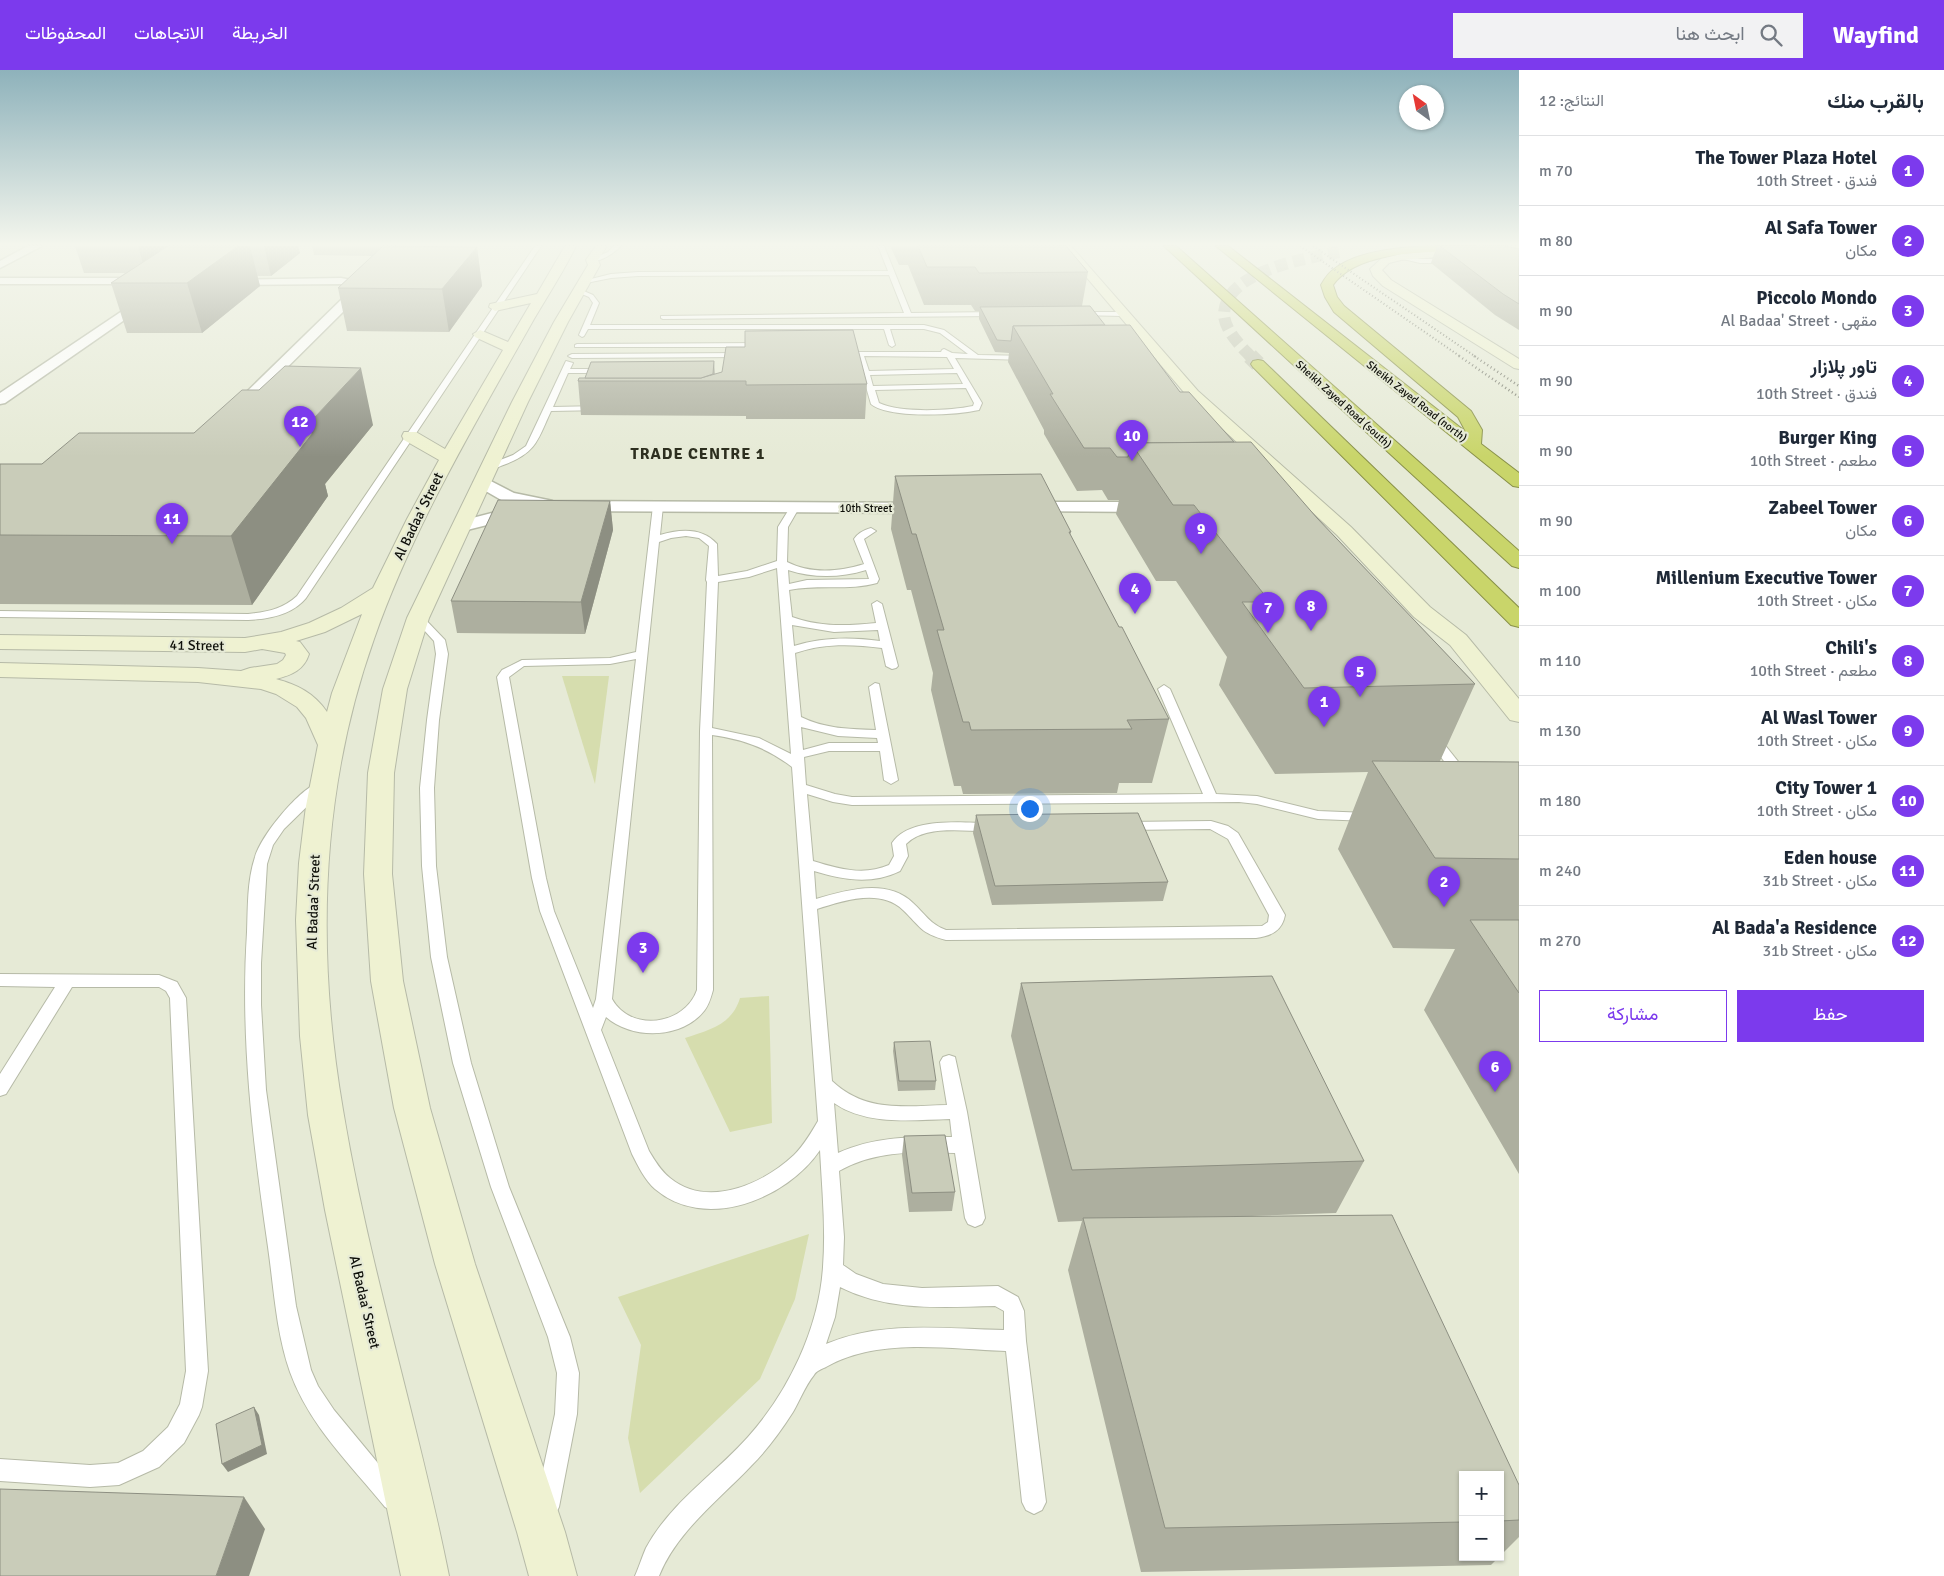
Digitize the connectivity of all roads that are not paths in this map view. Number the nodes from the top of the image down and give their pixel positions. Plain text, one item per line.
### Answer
1 (117, 316) edge
2 (332, 316) edge
3 (490, 316) edge
4 (529, 316) edge
5 (560, 316) edge
6 (591, 316) edge
7 (1125, 316) edge
8 (1247, 316) edge
9 (1310, 316) edge
10 (1348, 316) edge
11 (1442, 316) edge
12 (886, 326) junction
13 (586, 327) junction
14 (695, 327) junction
15 (607, 328) junction
16 (480, 334) junction
17 (892, 344) junction
18 (693, 345) junction
19 (773, 345) edge
20 (882, 345) dead end
21 (901, 345) dead end
22 (577, 346) junction
23 (600, 346) junction
24 (929, 346) dead end
25 (510, 349) junction
26 (830, 354) edge
27 (860, 354) junction
28 (949, 354) junction
29 (751, 355) edge
30 (572, 356) junction
31 (978, 357) junction
32 (1033, 358) edge
33 (1515, 362) edge
34 (1258, 364) tunnel mouth
35 (565, 371) junction
36 (612, 371) edge
37 (960, 371) junction
38 (866, 373) junction
39 (968, 386) junction
40 (871, 388) junction
41 (0, 400) edge
42 (606, 408) dead end
43 (548, 409) junction
44 (223, 424) edge
45 (410, 436) junction
46 (1473, 445) junction
47 (447, 458) junction
48 (487, 474) junction
49 (1519, 482) edge
50 (553, 506) junction
51 (658, 506) junction
52 (1170, 507) edge
53 (794, 508) junction
54 (943, 508) edge
55 (1002, 508) edge
56 (1304, 516) edge
57 (463, 526) junction
58 (870, 531) dead end
59 (1344, 531) junction
60 (654, 541) junction
61 (1519, 562) edge
62 (782, 563) junction
63 (870, 566) junction
64 (711, 580) junction
65 (784, 588) junction
66 (382, 591) junction
67 (877, 604) dead end
68 (0, 614) edge
69 (418, 618) junction
70 (786, 619) junction
71 (1519, 620) edge
72 (882, 626) junction
73 (0, 642) edge
74 (260, 643) junction
75 (887, 645) junction
76 (789, 651) junction
77 (642, 654) junction
78 (892, 666) dead end
79 (0, 670) edge
80 (226, 677) junction
81 (875, 687) dead end
82 (1164, 689) dead end
83 (1519, 715) edge
84 (795, 718) junction
85 (1422, 724) edge
86 (706, 731) junction
87 (883, 734) junction
88 (330, 744) junction
89 (886, 747) junction
90 (798, 760) junction
91 (891, 780) dead end
92 (322, 785) junction
93 (800, 787) junction
94 (1470, 787) edge
95 (1211, 798) junction
96 (1384, 817) edge
97 (1115, 826) edge
98 (1005, 827) edge
99 (806, 864) junction
100 (810, 906) junction
101 (0, 980) edge
102 (67, 981) junction
103 (604, 999) junction
104 (594, 1030) junction
105 (949, 1062) dead end
106 (824, 1084) junction
107 (0, 1089) edge
108 (958, 1112) junction
109 (827, 1122) junction
110 (963, 1145) junction
111 (829, 1167) junction
112 (975, 1218) dead end
113 (833, 1269) junction
114 (1015, 1341) junction
115 (807, 1366) junction
116 (0, 1470) edge
117 (1034, 1502) dead end
118 (542, 1532) junction
119 (420, 1559) edge
120 (553, 1576) edge
121 (647, 1576) edge

1 - 41 street
2 - 44 street
3 - 16 lane
4 - 25 main road, Al Badaa' Street
5 - 48 main road, Al Badaa' Street
6 - 13 lane
7 - 59 main road
8 - 61 highway, Sheikh Zayed Road (south)
9 - 46 highway, Sheikh Zayed Road (north)
10 - 46 highway
11 - 33 main road
12 - 14 lane
12 - 17 lane
12 - 31 lane
13 - 15 lane
13 - 22 lane
14 - 15 lane
14 - 18 lane
15 - 23 lane
16 - 25 main road
16 - 45 lane
17 - 20 lane
17 - 21 lane
18 - 19 lane
18 - 23 lane
22 - 23 lane
22 - 30 lane
24 - 28 lane
25 - 47 main road, Al Badaa' Street
26 - 27 lane
27 - 28 lane
27 - 38 lane
28 - 31 lane
28 - 37 lane
29 - 30 lane
30 - 35 lane
31 - 32 lane
34 - 71 highway
35 - 36 lane
35 - 43 lane
37 - 38 lane
37 - 39 lane
38 - 40 lane
39 - 40 lane
39 - 40 lane
42 - 43 lane
43 - 48 lane
45 - 47 main road
45 - 68 lane
46 - 49 highway, Sheikh Zayed Road (north)
47 - 66 main road, Al Badaa' Street
48 - 50 street, 10th Street
48 - 57 main road, Al Badaa' Street
50 - 51 street, 10th Street
50 - 57 street, 10th Street
51 - 53 street, 10th Street
51 - 60 lane
52 - 55 street
53 - 54 street, 10th Street
53 - 62 lane
56 - 59 street
57 - 69 main road, Al Badaa' Street
58 - 63 lane
59 - 83 main road
60 - 64 lane
60 - 77 lane
62 - 63 lane
62 - 64 lane
62 - 65 lane
63 - 65 lane
64 - 86 lane
65 - 70 lane
66 - 74 main road, 41 Street
66 - 88 main road, Al Badaa' Street
67 - 72 lane
69 - 118 main road, Al Badaa' Street
69 - 118 lane, Al Badaa' Street
70 - 72 lane
70 - 76 lane
72 - 75 lane
73 - 74 main road, 41 Street
74 - 80 main road
75 - 76 lane
75 - 78 lane
76 - 84 lane
77 - 103 lane
77 - 104 lane
79 - 80 main road
80 - 88 main road
81 - 87 lane
82 - 95 lane
84 - 87 lane
84 - 90 lane
85 - 94 lane
86 - 90 lane
86 - 103 lane
87 - 89 lane
88 - 92 main road, Al Badaa' Street
89 - 90 lane
89 - 91 lane
90 - 93 lane
92 - 119 main road, Al Badaa' Street
92 - 119 lane
93 - 95 lane
93 - 99 lane
95 - 96 lane
97 - 100 lane
98 - 99 lane
99 - 100 lane
100 - 106 lane
101 - 102 lane
102 - 107 lane
102 - 116 lane
103 - 104 lane
104 - 109 lane
105 - 108 lane
106 - 108 lane
106 - 109 lane
108 - 110 lane
109 - 111 lane
110 - 111 lane
110 - 112 lane
111 - 113 lane
113 - 114 lane
113 - 115 lane
114 - 115 lane
114 - 117 lane
115 - 121 lane
118 - 120 main road, Al Badaa' Street

